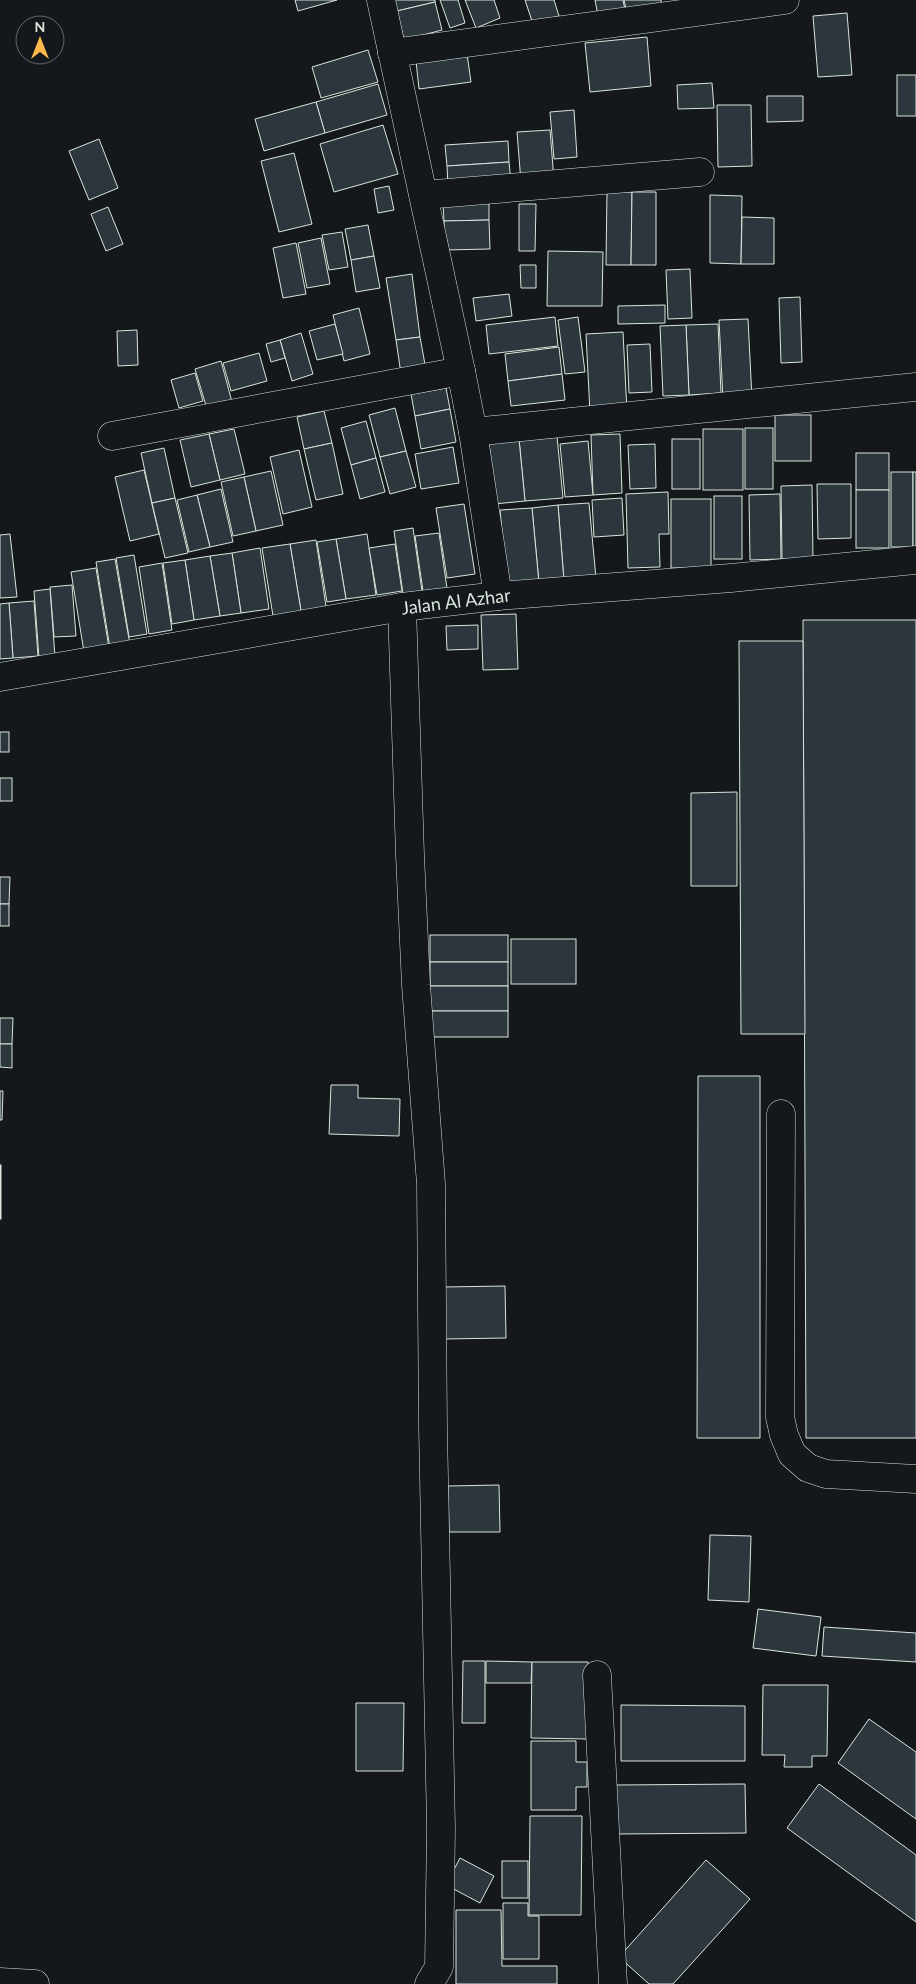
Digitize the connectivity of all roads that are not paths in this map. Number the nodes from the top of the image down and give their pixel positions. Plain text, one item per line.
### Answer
1 (381, 0) edge
2 (785, 0) edge
3 (392, 53) junction
4 (700, 172) dead end
5 (424, 196) junction
6 (461, 371) junction
7 (916, 387) edge
8 (473, 432) junction
9 (112, 436) dead end
10 (916, 560) edge
11 (498, 596) junction
12 (402, 608) junction
13 (0, 678) edge
14 (781, 1114) dead end
15 (916, 1479) edge
16 (597, 1675) dead end
17 (0, 1982) edge
18 (35, 1984) edge
19 (429, 1984) edge
20 (613, 1984) edge

1 - 3 street
2 - 3 street
3 - 5 street
4 - 5 street
5 - 6 street
6 - 8 street
6 - 9 street
7 - 8 street
8 - 11 street
10 - 11 street, Jalan Al Azhar
11 - 12 street, Jalan Al Azhar
12 - 13 street, Jalan Al Azhar
12 - 19 street
14 - 15 street
16 - 20 street
17 - 18 street

